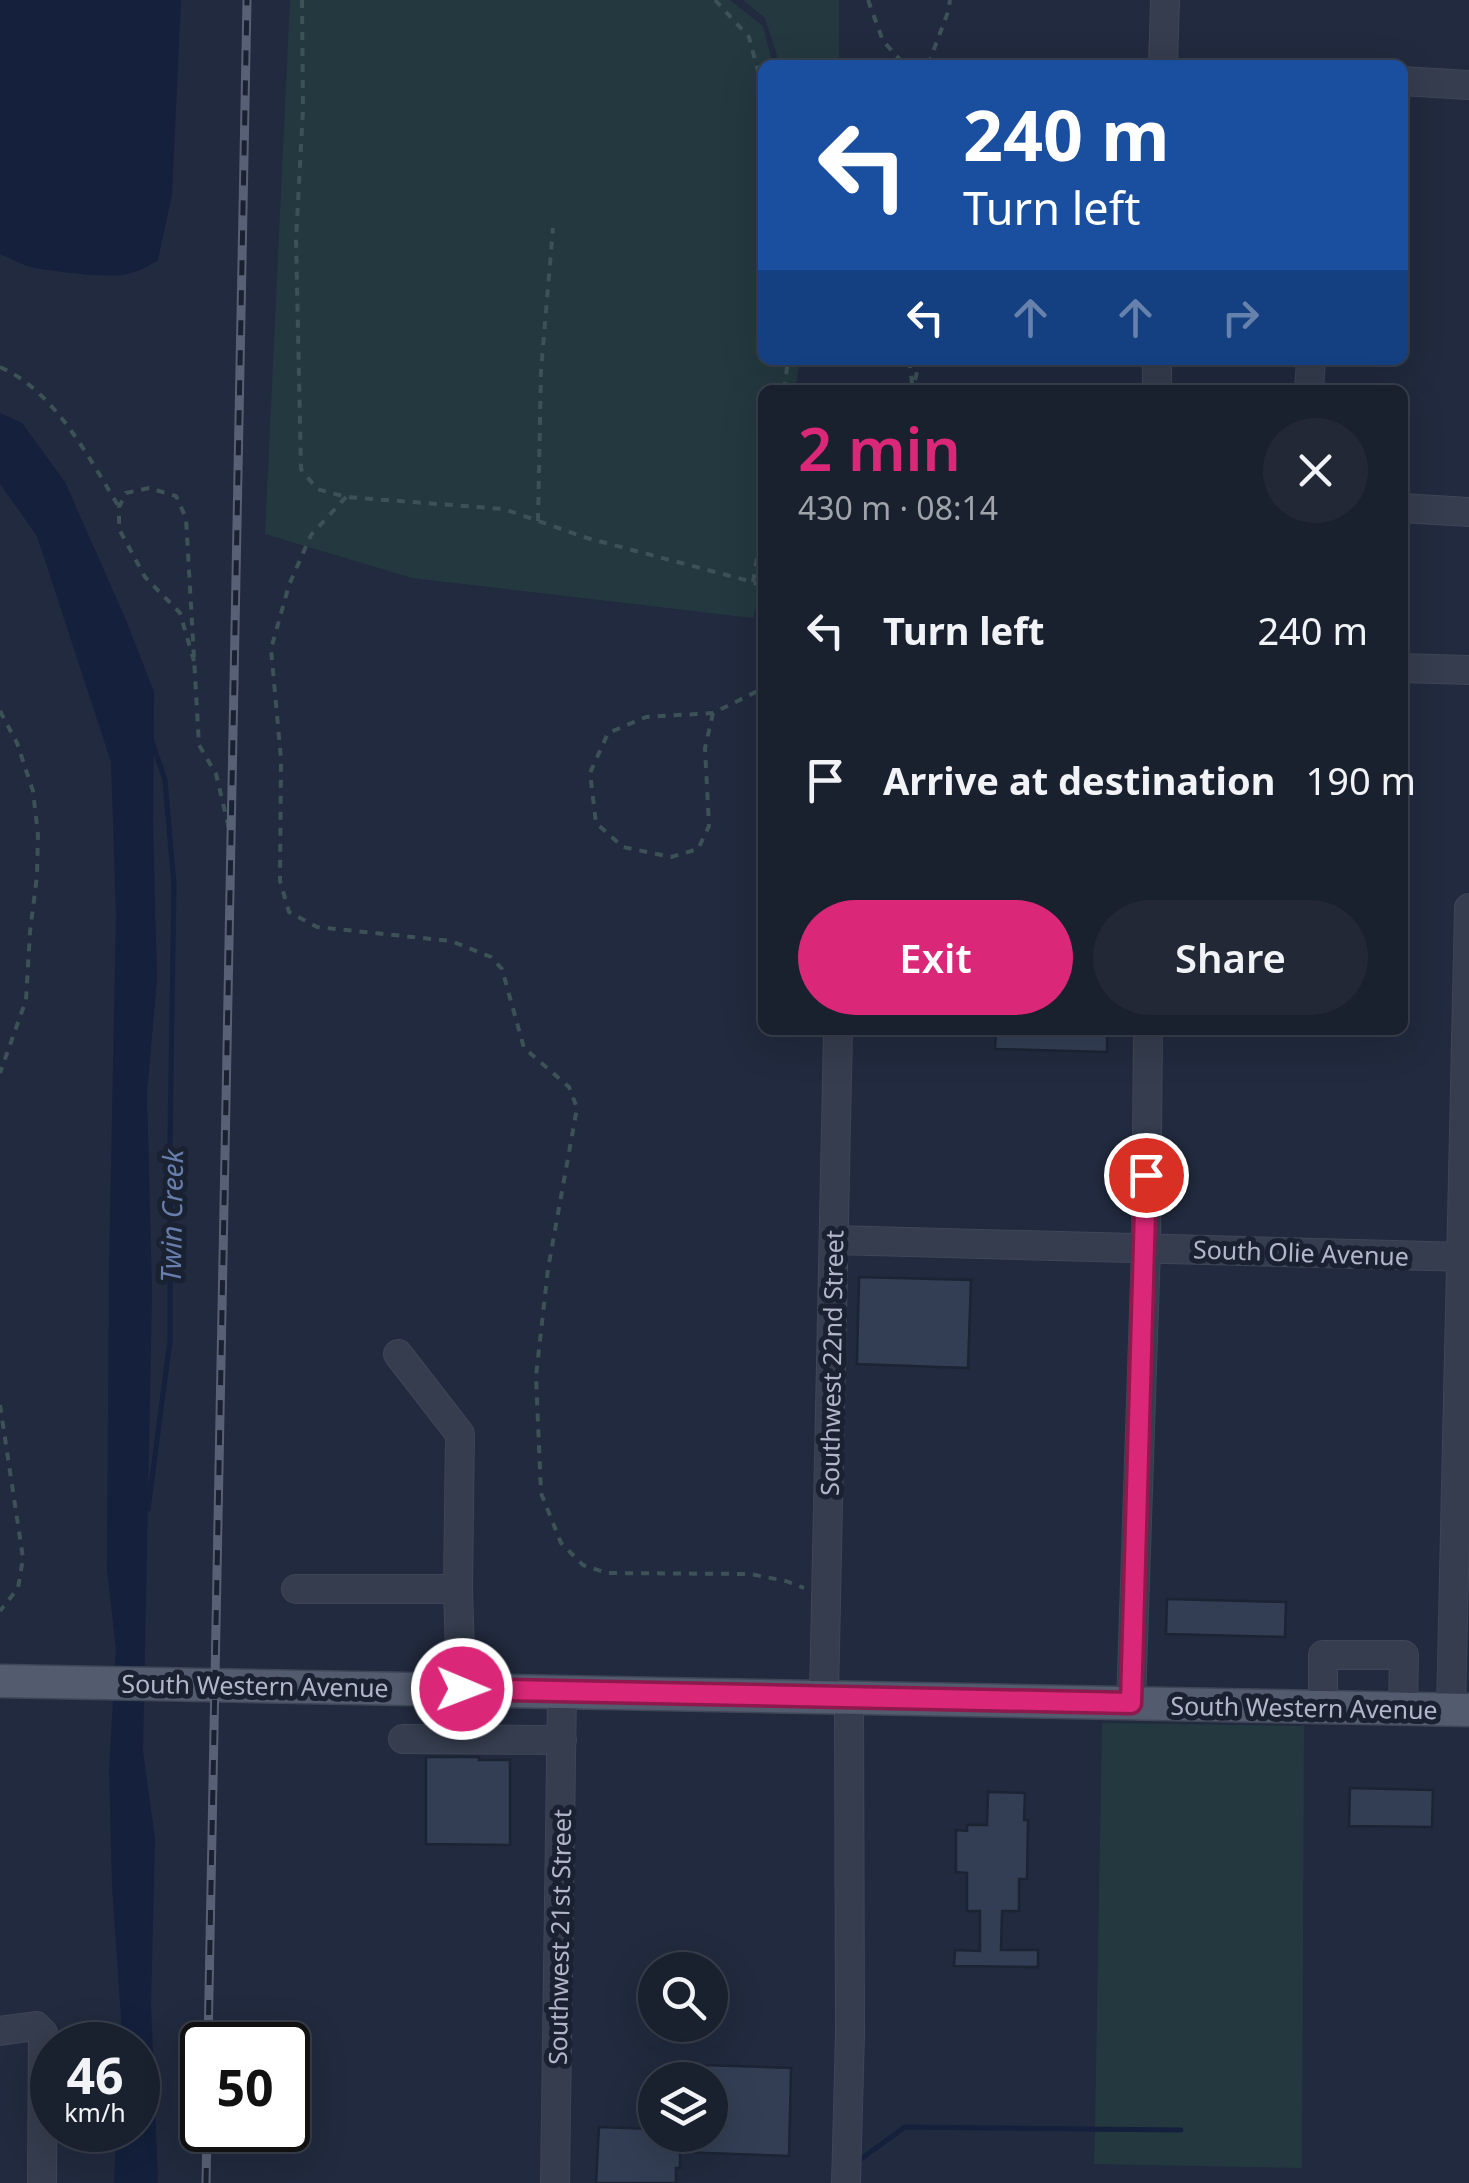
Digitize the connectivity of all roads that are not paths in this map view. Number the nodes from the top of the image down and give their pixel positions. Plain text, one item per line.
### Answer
1 (1165, 0) edge
2 (1163, 60) edge
3 (1408, 81) edge
4 (1469, 85) edge
5 (1408, 508) edge
6 (1469, 512) edge
7 (1408, 668) edge
8 (1469, 670) edge
9 (1469, 908) edge
10 (838, 1035) edge
11 (1148, 1035) edge
12 (834, 1240) junction
13 (1146, 1248) junction
14 (1466, 1257) edge
15 (398, 1354) dead end
16 (1462, 1512) edge
17 (296, 1589) dead end
18 (458, 1589) junction
19 (1461, 1597) edge
20 (1460, 1660) edge
21 (0, 1681) edge
22 (462, 1689) junction
23 (562, 1691) junction
24 (837, 1696) junction
25 (1131, 1703) junction
26 (1323, 1707) junction
27 (1403, 1708) junction
28 (1460, 1710) edge
29 (403, 1739) dead end
30 (562, 1740) junction
31 (0, 2031) edge
32 (42, 2183) edge
33 (555, 2183) edge
34 (846, 2183) edge

1 - 2 street
3 - 4 street
5 - 6 street
7 - 8 street
9 - 14 street
10 - 12 street, Southwest 22nd Street
11 - 13 street
12 - 13 street, South Olie Avenue
12 - 24 street, Southwest 22nd Street
13 - 14 street, South Olie Avenue
13 - 25 street
14 - 16 street
15 - 18 street
16 - 19 street
17 - 18 street
18 - 22 street
19 - 20 street
20 - 28 street
21 - 22 main road, South Western Avenue
22 - 23 main road, South Western Avenue
23 - 24 main road, South Western Avenue
23 - 30 street, Southwest 21st Street
24 - 25 main road, South Western Avenue
24 - 34 street, Southwest 22nd Street
25 - 26 main road, South Western Avenue
26 - 27 main road, South Western Avenue
26 - 27 street
27 - 28 main road, South Western Avenue
29 - 30 street
30 - 33 street, Southwest 21st Street
31 - 32 street

